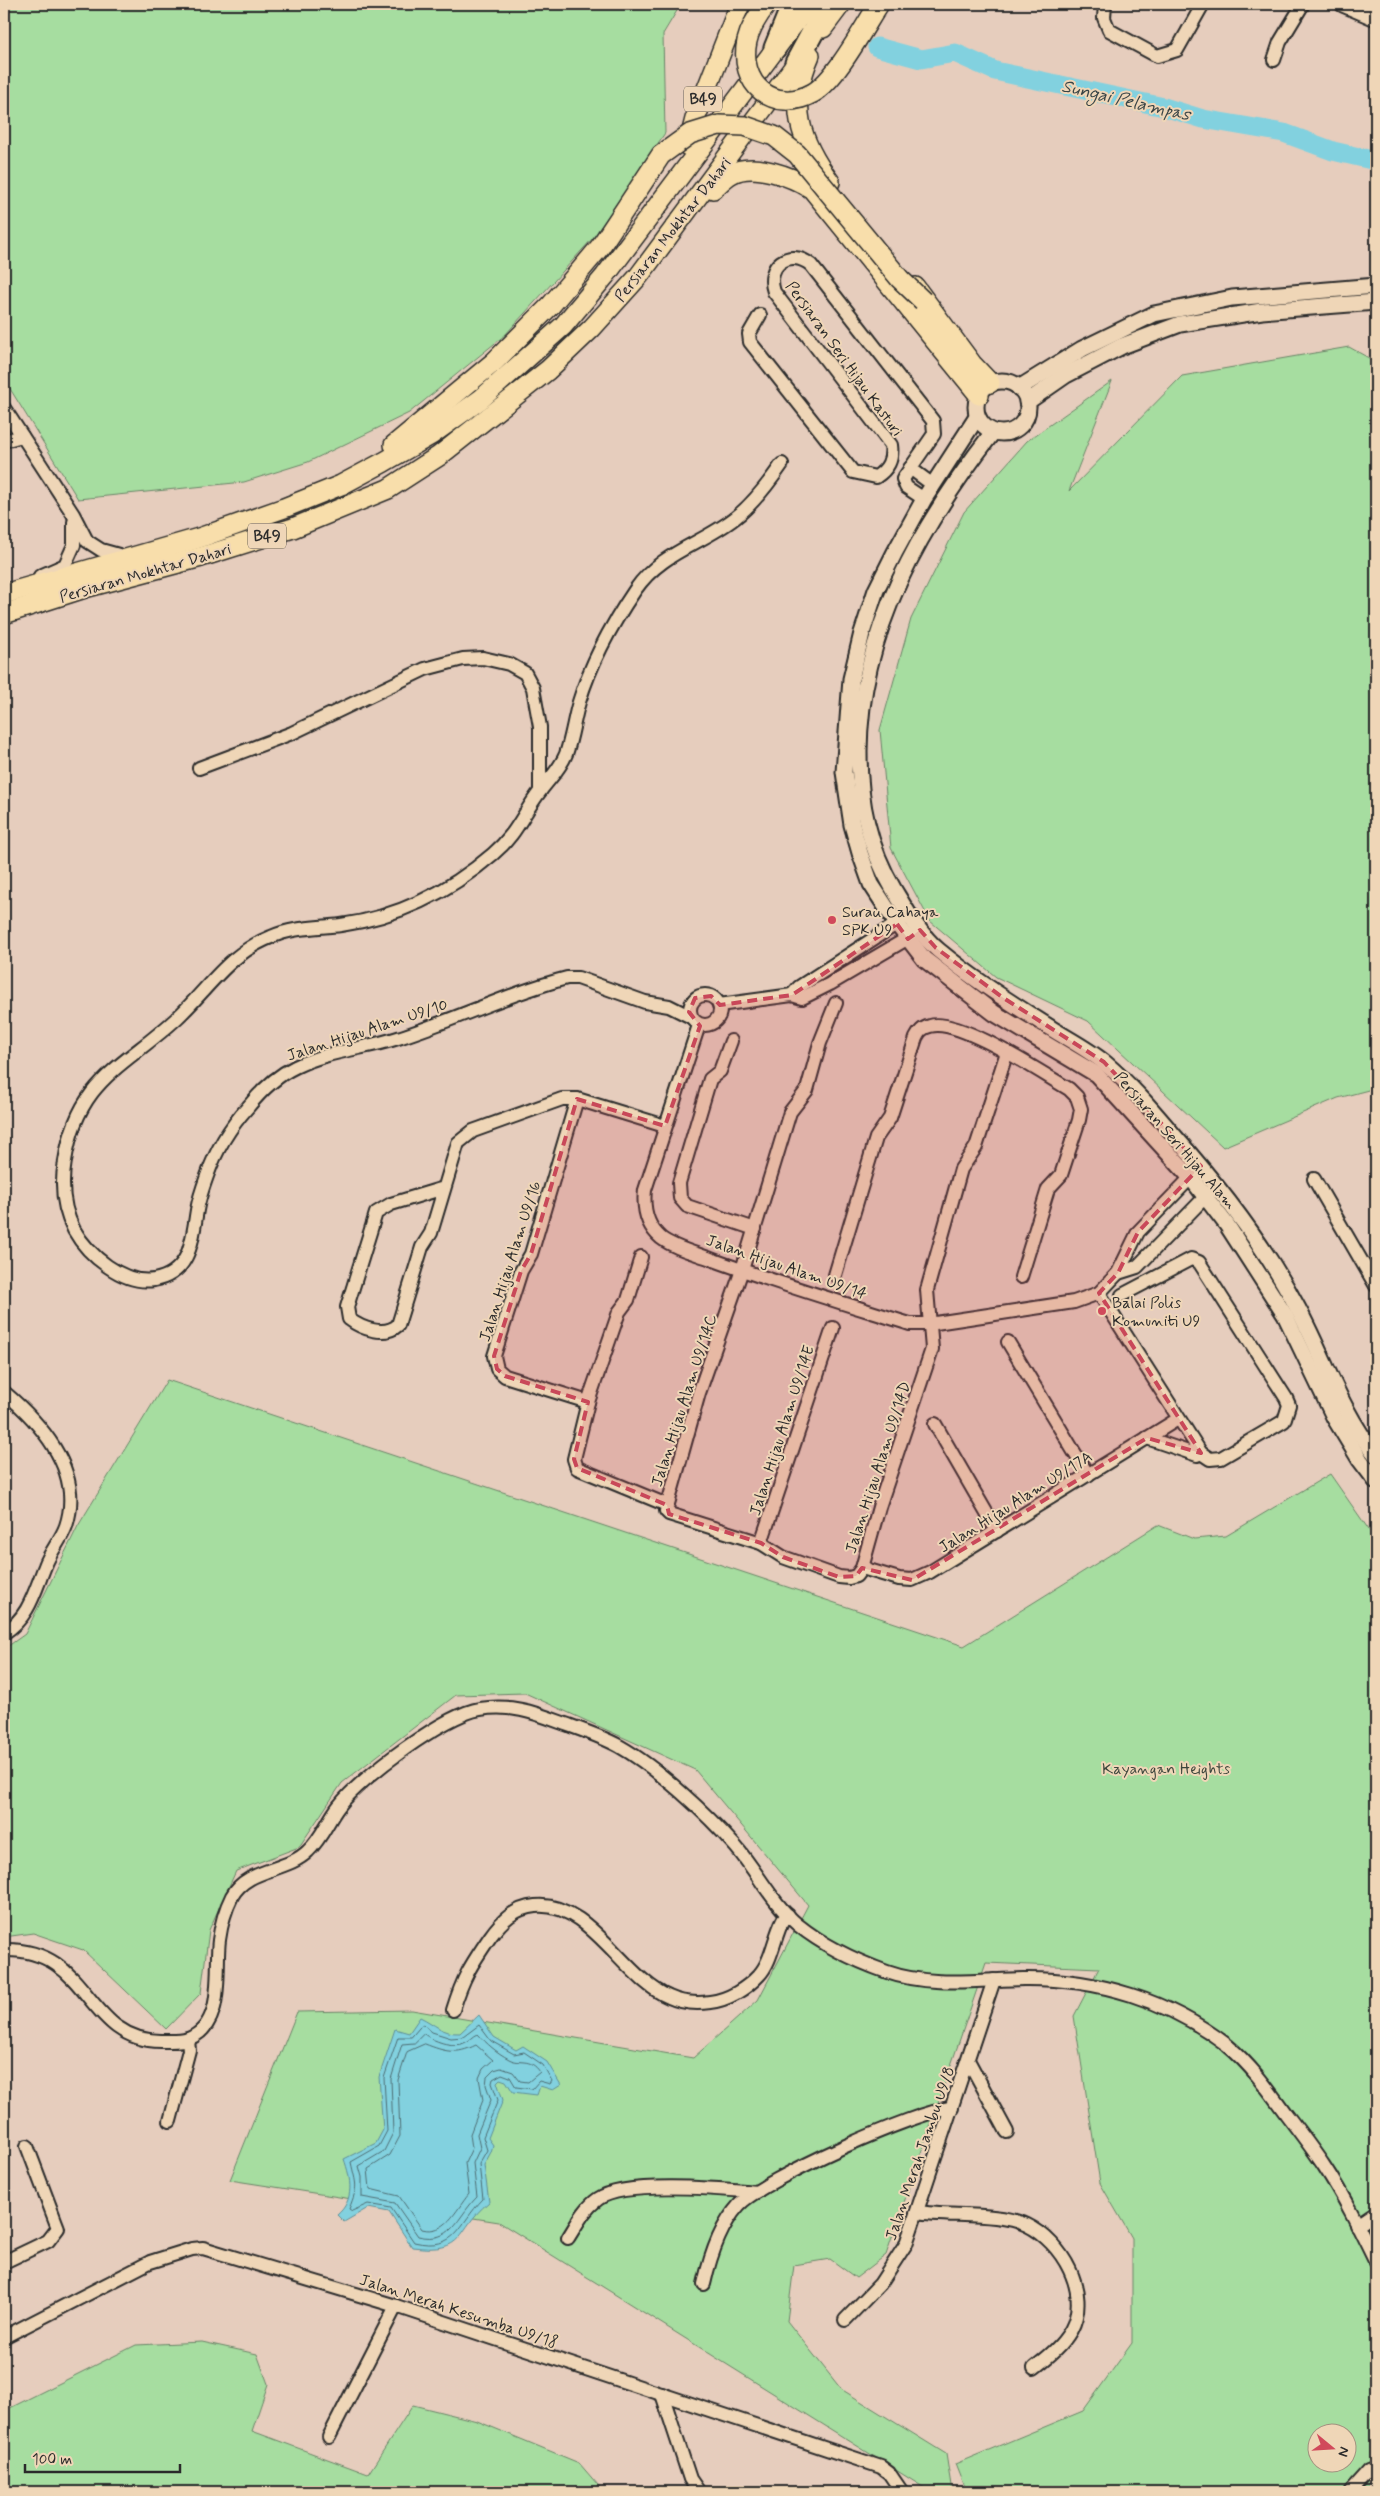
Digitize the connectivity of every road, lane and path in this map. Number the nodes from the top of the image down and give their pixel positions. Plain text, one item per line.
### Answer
1 (740, 4) edge
2 (767, 4) edge
3 (794, 4) edge
4 (809, 4) edge
5 (828, 4) edge
6 (841, 4) edge
7 (879, 4) edge
8 (1105, 4) edge
9 (1203, 4) edge
10 (1303, 4) edge
11 (1343, 4) edge
12 (1373, 12) edge
13 (822, 29) junction
14 (776, 48) junction
15 (1274, 60) dead end
16 (796, 63) junction
17 (666, 195) junction
18 (691, 207) junction
19 (1376, 286) edge
20 (923, 300) junction
21 (1376, 302) edge
22 (760, 316) dead end
23 (1020, 388) junction
24 (985, 389) junction
25 (1027, 402) junction
26 (4, 408) edge
27 (977, 416) junction
28 (992, 432) junction
29 (22, 436) junction
30 (4, 441) edge
31 (782, 464) dead end
32 (910, 468) junction
33 (341, 485) junction
34 (933, 485) junction
35 (924, 498) junction
36 (73, 514) junction
37 (129, 558) junction
38 (6, 593) edge
39 (4, 614) edge
40 (199, 768) dead end
41 (540, 791) junction
42 (910, 915) junction
43 (897, 924) junction
44 (914, 934) junction
45 (792, 995) junction
46 (695, 998) junction
47 (836, 1003) dead end
48 (719, 1005) junction
49 (669, 1006) junction
50 (695, 1021) junction
51 (731, 1041) dead end
52 (1007, 1052) junction
53 (577, 1099) junction
54 (665, 1126) junction
55 (1196, 1172) junction
56 (1314, 1178) dead end
57 (1216, 1186) junction
58 (444, 1188) junction
59 (1206, 1197) junction
60 (755, 1229) junction
61 (641, 1257) dead end
62 (742, 1270) junction
63 (1118, 1273) junction
64 (835, 1275) dead end
65 (1021, 1277) dead end
66 (1376, 1286) edge
67 (1099, 1293) junction
68 (1122, 1295) dead end
69 (929, 1324) junction
70 (833, 1328) dead end
71 (1008, 1342) dead end
72 (4, 1392) edge
73 (588, 1402) junction
74 (1178, 1419) junction
75 (935, 1424) dead end
76 (1358, 1426) junction
77 (1376, 1434) edge
78 (1147, 1438) junction
79 (1375, 1450) edge
80 (1201, 1453) junction
81 (1370, 1470) edge
82 (1088, 1475) junction
83 (666, 1508) junction
84 (997, 1531) junction
85 (761, 1543) junction
86 (862, 1568) junction
87 (4, 1633) edge
88 (788, 1915) junction
89 (4, 1950) edge
90 (994, 1980) junction
91 (453, 2010) dead end
92 (188, 2039) junction
93 (968, 2060) junction
94 (952, 2108) junction
95 (170, 2121) dead end
96 (1007, 2132) dead end
97 (27, 2146) dead end
98 (757, 2192) junction
99 (918, 2212) junction
100 (1376, 2212) edge
101 (1357, 2225) junction
102 (568, 2238) dead end
103 (4, 2262) edge
104 (1376, 2262) edge
105 (704, 2284) dead end
106 (396, 2306) junction
107 (845, 2320) dead end
108 (4, 2338) edge
109 (1034, 2368) dead end
110 (662, 2394) junction
111 (329, 2437) dead end
112 (1376, 2468) edge
113 (699, 2492) edge
114 (902, 2492) edge
115 (1350, 2492) edge

1 - 17 main road, B49
2 - 7 main road, bridge
3 - 14 highway
4 - 14 main road, Persiaran Mokhtar Dahari / B49
5 - 16 highway
6 - 13 main road, Persiaran Mokhtar Dahari / B49
8 - 9 street
10 - 15 street
11 - 12 street
13 - 16 main road, Persiaran Mokhtar Dahari / B49
13 - 20 main road
14 - 17 main road, Persiaran Mokhtar Dahari / B49
16 - 18 main road, Persiaran Mokhtar Dahari / B49
17 - 33 main road, Persiaran Mokhtar Dahari / B49
18 - 24 main road
18 - 39 main road, Persiaran Mokhtar Dahari / B49
19 - 23 street
20 - 24 main road
20 - 33 main road, bridge
21 - 25 street
22 - 32 street, Persiaran Seri Hijau Kasturi
23 - 24 street
23 - 25 street
24 - 27 street
25 - 28 street
26 - 29 street
27 - 28 street
27 - 34 street, Persiaran Seri Hijau Alam
28 - 42 street, Persiaran Seri Hijau Alam
29 - 30 street
29 - 36 street
31 - 41 street, Jalan Hijau Alam U9/10
32 - 34 street
32 - 35 street
33 - 37 main road, Persiaran Mokhtar Dahari / B49
34 - 35 street, Persiaran Seri Hijau Alam
35 - 43 street, Persiaran Seri Hijau Alam
36 - 37 street
36 - 38 street
37 - 38 main road, Persiaran Mokhtar Dahari / B49
40 - 41 street
41 - 49 street, Jalan Hijau Alam U9/10
42 - 43 street
42 - 44 street, Persiaran Seri Hijau Alam
43 - 44 street, Persiaran Seri Hijau Alam
43 - 45 street
44 - 45 street
44 - 55 street, Persiaran Seri Hijau Alam
45 - 48 street
46 - 48 street, Jalan Hijau Alam U9/10
46 - 49 street, Jalan Hijau Alam U9/10
46 - 50 street
47 - 60 street, Jalan Hijau Alam U9/14C
48 - 50 street
49 - 50 street, Jalan Hijau Alam U9/10
50 - 54 street, Jalan Hijau Alam U9/14
51 - 60 street
52 - 64 street
52 - 65 street
52 - 69 street, Jalan Hijau Alam U9/14D
53 - 54 street
53 - 58 street
53 - 73 street, Jalan Hijau Alam U9/16
54 - 62 street, Jalan Hijau Alam U9/14
55 - 57 street, Persiaran Seri Hijau Alam
55 - 59 street, Persiaran Seri Hijau Alam
55 - 63 street
56 - 66 street
57 - 59 street
57 - 76 street, Persiaran Seri Hijau Alam
58 - 58 street
59 - 63 street
59 - 81 street, Persiaran Seri Hijau Alam
60 - 62 street, Jalan Hijau Alam U9/14C
61 - 73 street
62 - 69 street, Jalan Hijau Alam U9/14
62 - 83 street, Jalan Hijau Alam U9/14C
63 - 67 street, Jalan Hijau Alam U9/14
67 - 69 street, Jalan Hijau Alam U9/14
67 - 74 street
68 - 80 street
69 - 86 street, Jalan Hijau Alam U9/14D
70 - 85 street, Jalan Hijau Alam U9/14E
71 - 82 street
72 - 87 street
73 - 83 street, Jalan Hijau Alam U9/14D
74 - 78 street, Jalan Hijau Alam U9/17A
74 - 80 street
75 - 84 street
76 - 77 street
76 - 79 street, Persiaran Seri Hijau Alam
78 - 80 street
78 - 82 street, Jalan Hijau Alam U9/17A
79 - 81 street
82 - 84 street, Jalan Hijau Alam U9/17A
83 - 85 street, Jalan Hijau Alam U9/14D
84 - 86 street, Jalan Hijau Alam U9/17A
85 - 86 street, Jalan Hijau Alam U9/14D
88 - 90 street
88 - 91 street
88 - 92 street
89 - 92 street
90 - 93 street, Jalan Merah Jambu U9/8
90 - 101 street
92 - 95 street
93 - 94 street, Jalan Merah Jambu U9/8
93 - 96 street
94 - 98 street
94 - 99 street, Jalan Merah Jambu U9/8
97 - 103 street
98 - 102 street
98 - 105 street
99 - 107 street, Jalan Merah Jambu U9/8
99 - 109 street
100 - 101 street
101 - 104 street
106 - 108 street, Jalan Merah Kesumba U9/18
106 - 110 street, Jalan Merah Kesumba U9/18
106 - 111 street
110 - 113 street
110 - 114 street, Jalan Merah Kesumba U9/18
112 - 115 street

